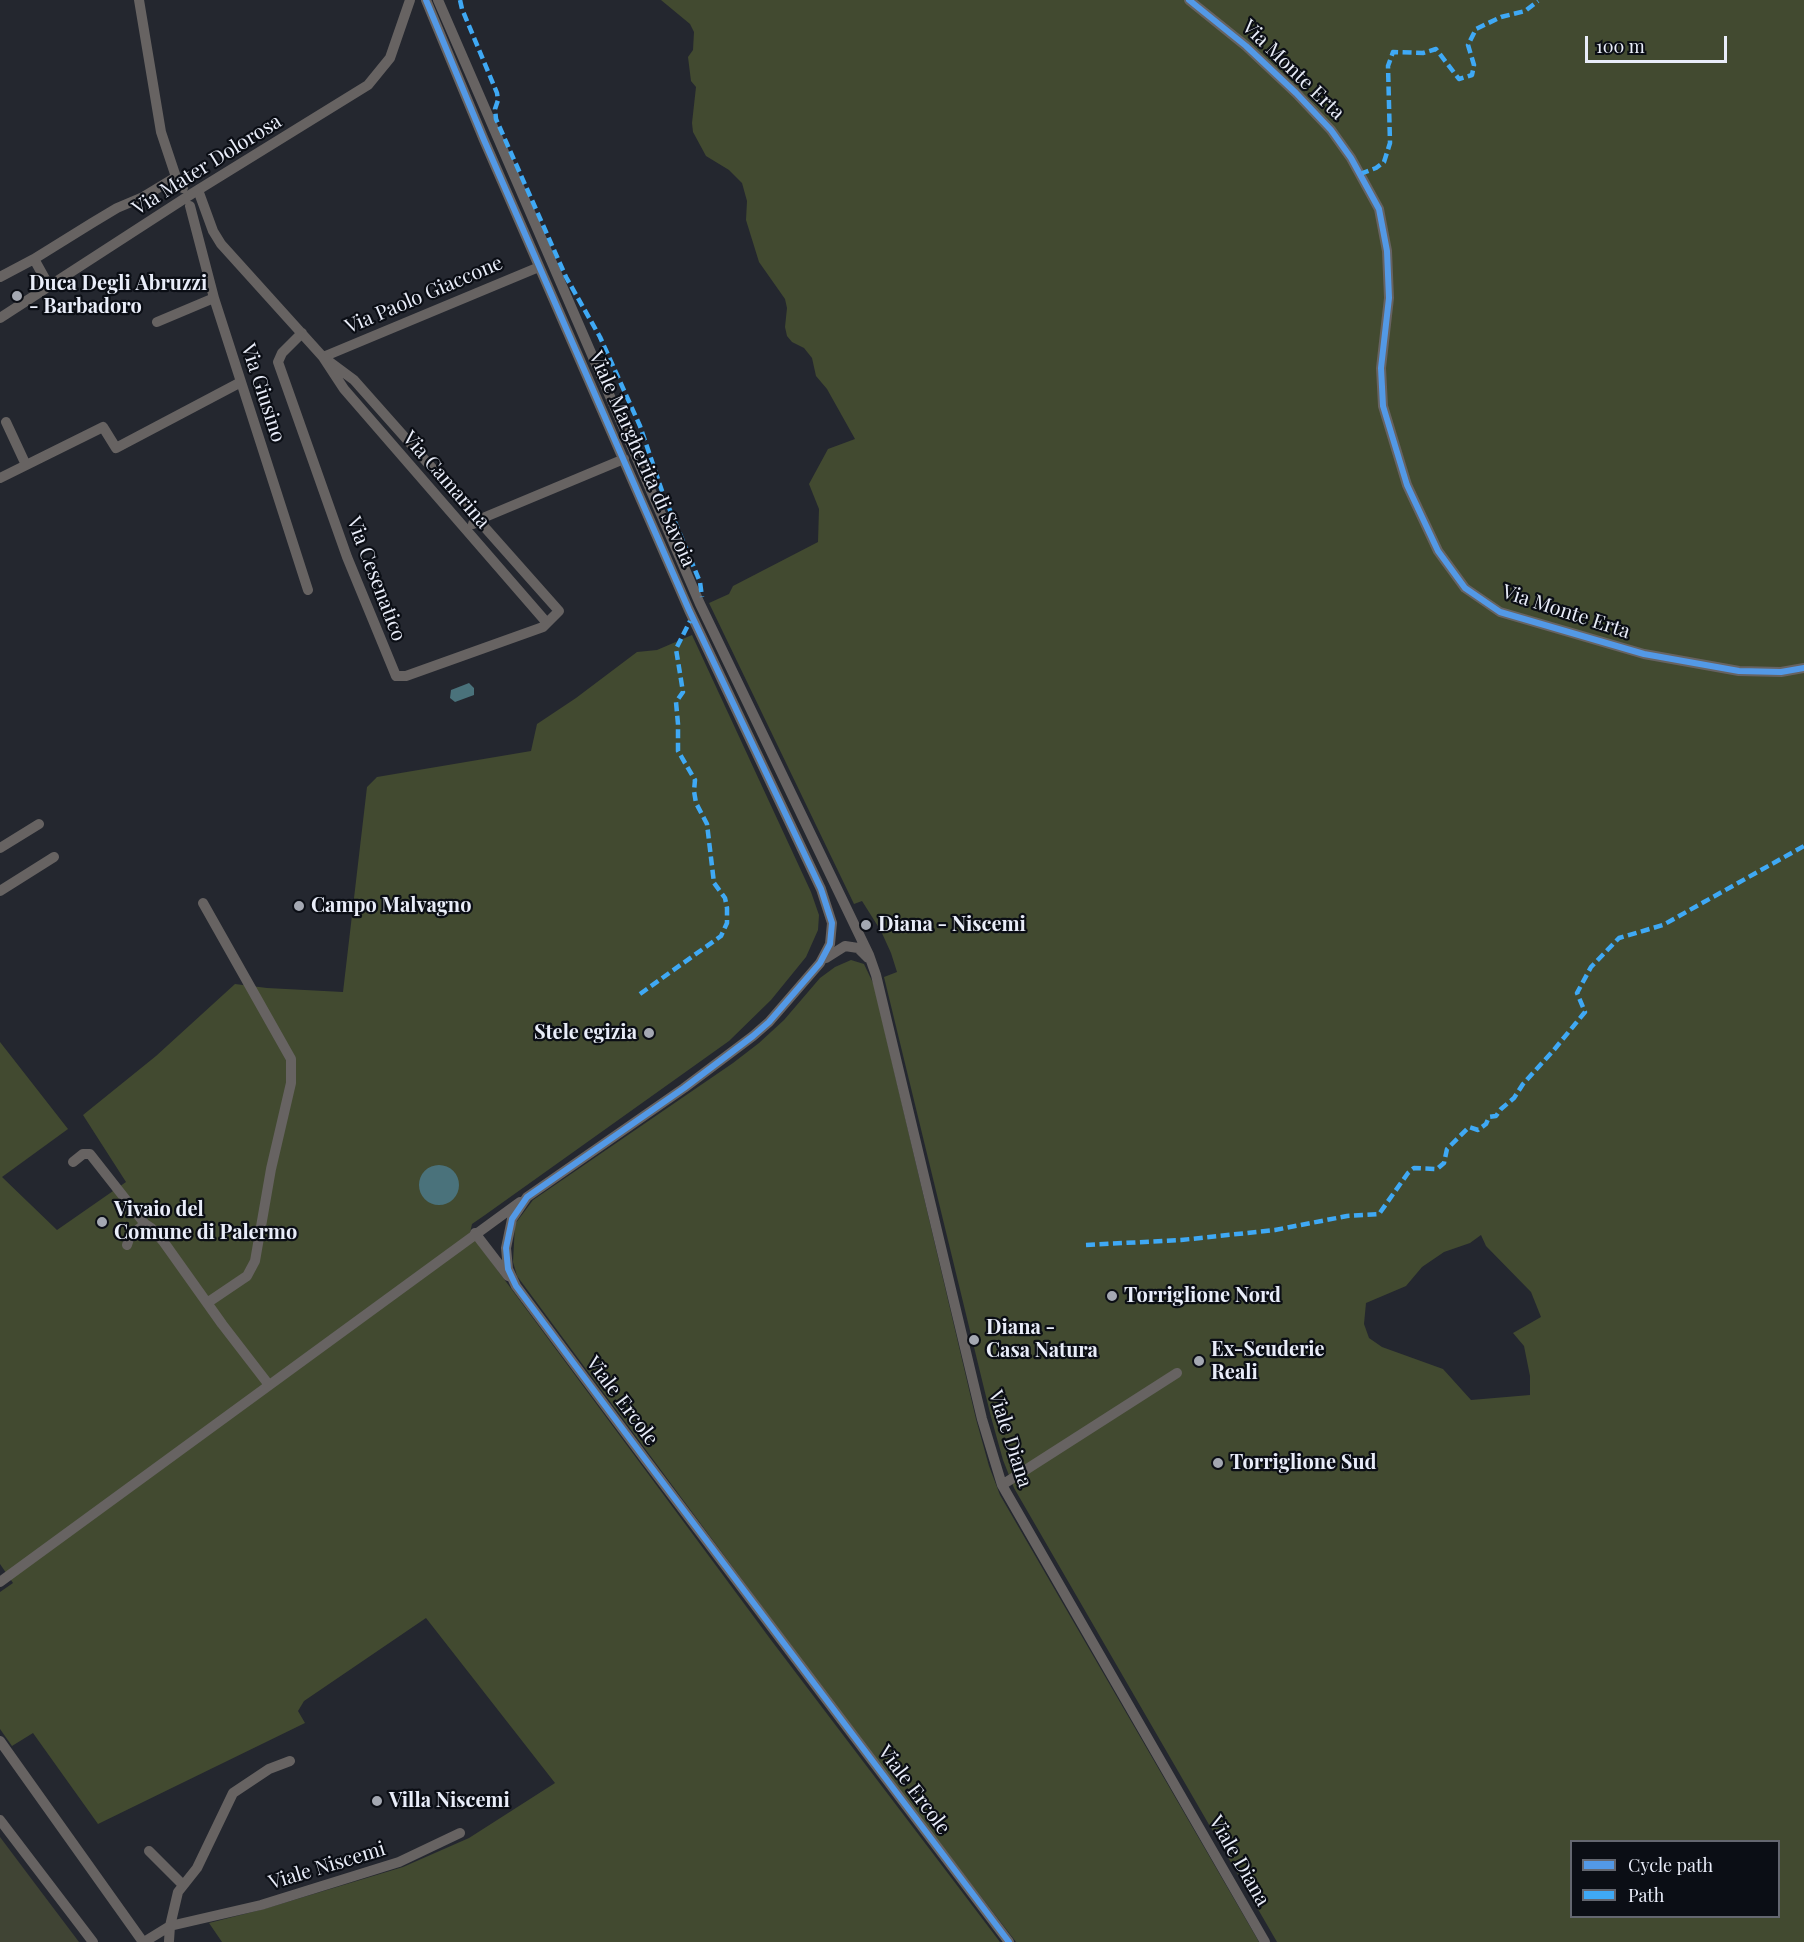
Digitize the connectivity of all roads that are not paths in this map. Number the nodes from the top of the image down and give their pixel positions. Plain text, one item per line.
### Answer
1 (140, 0) edge
2 (410, 0) edge
3 (426, 0) edge
4 (438, 0) edge
5 (1189, 0) edge
6 (176, 177) junction
7 (192, 190) junction
8 (190, 206) dead end
9 (34, 259) junction
10 (539, 267) junction
11 (0, 277) edge
12 (49, 286) junction
13 (214, 298) junction
14 (0, 318) edge
15 (157, 322) dead end
16 (303, 333) junction
17 (323, 357) junction
18 (241, 382) junction
19 (6, 422) dead end
20 (624, 459) junction
21 (26, 465) junction
22 (0, 478) edge
23 (478, 520) junction
24 (466, 530) junction
25 (308, 590) dead end
26 (559, 611) joint
27 (547, 622) junction
28 (1804, 668) edge
29 (39, 824) dead end
30 (0, 848) edge
31 (54, 857) dead end
32 (0, 891) edge
33 (203, 903) dead end
34 (832, 929) joint
35 (820, 963) junction
36 (872, 963) junction
37 (73, 1162) dead end
38 (527, 1197) junction
39 (145, 1224) junction
40 (475, 1233) junction
41 (127, 1245) dead end
42 (516, 1286) junction
43 (207, 1303) junction
44 (1177, 1373) dead end
45 (269, 1384) junction
46 (1002, 1485) junction
47 (2, 1577) edge
48 (0, 1741) edge
49 (290, 1761) dead end
50 (0, 1820) edge
51 (460, 1833) dead end
52 (149, 1851) dead end
53 (183, 1885) junction
54 (170, 1926) junction
55 (93, 1942) edge
56 (144, 1942) edge
57 (169, 1942) edge
58 (1009, 1942) edge
59 (1265, 1942) edge

1 - 6 street
2 - 7 street, Via Mater Dolorosa
3 - 10 street, Viale Margherita di Savoia
4 - 36 street, Viale Margherita di Savoia
5 - 28 street, Via Monte Erta
6 - 7 street
6 - 9 street
7 - 12 street, Via Mater Dolorosa
7 - 16 street, Via Camarina
8 - 13 street, Via Giusino
9 - 11 street
9 - 12 street
10 - 17 street, Via Paolo Giaccone
10 - 20 street, Viale Margherita di Savoia
12 - 14 street, Via Mater Dolorosa
13 - 15 street
13 - 18 street, Via Giusino
16 - 17 street, Via Camarina
16 - 27 street, Via Cesenatico
17 - 23 street, Via Camarina
17 - 24 street, Via Camarina
18 - 21 street
18 - 25 street, Via Giusino
19 - 21 street
20 - 23 street
20 - 34 street, Viale Margherita di Savoia
21 - 22 street
23 - 24 street
23 - 26 street, Via Camarina
24 - 27 street, Via Camarina
26 - 27 street, Via Cesenatico
29 - 30 street
31 - 32 street
33 - 43 street
34 - 35 street, Viale Ercole
35 - 36 street
35 - 38 street, Viale Ercole
36 - 46 street, Viale Diana
37 - 39 street
38 - 40 street
38 - 42 street, Viale Ercole
39 - 41 street
39 - 43 street
40 - 42 street
40 - 45 street
42 - 58 street, Viale Ercole
43 - 45 street
44 - 46 street
45 - 47 street
46 - 59 street, Viale Diana
48 - 56 street
49 - 53 street
50 - 55 street
51 - 54 street, Viale Niscemi
52 - 53 street
53 - 54 street
54 - 56 street, Viale Niscemi
54 - 57 street

